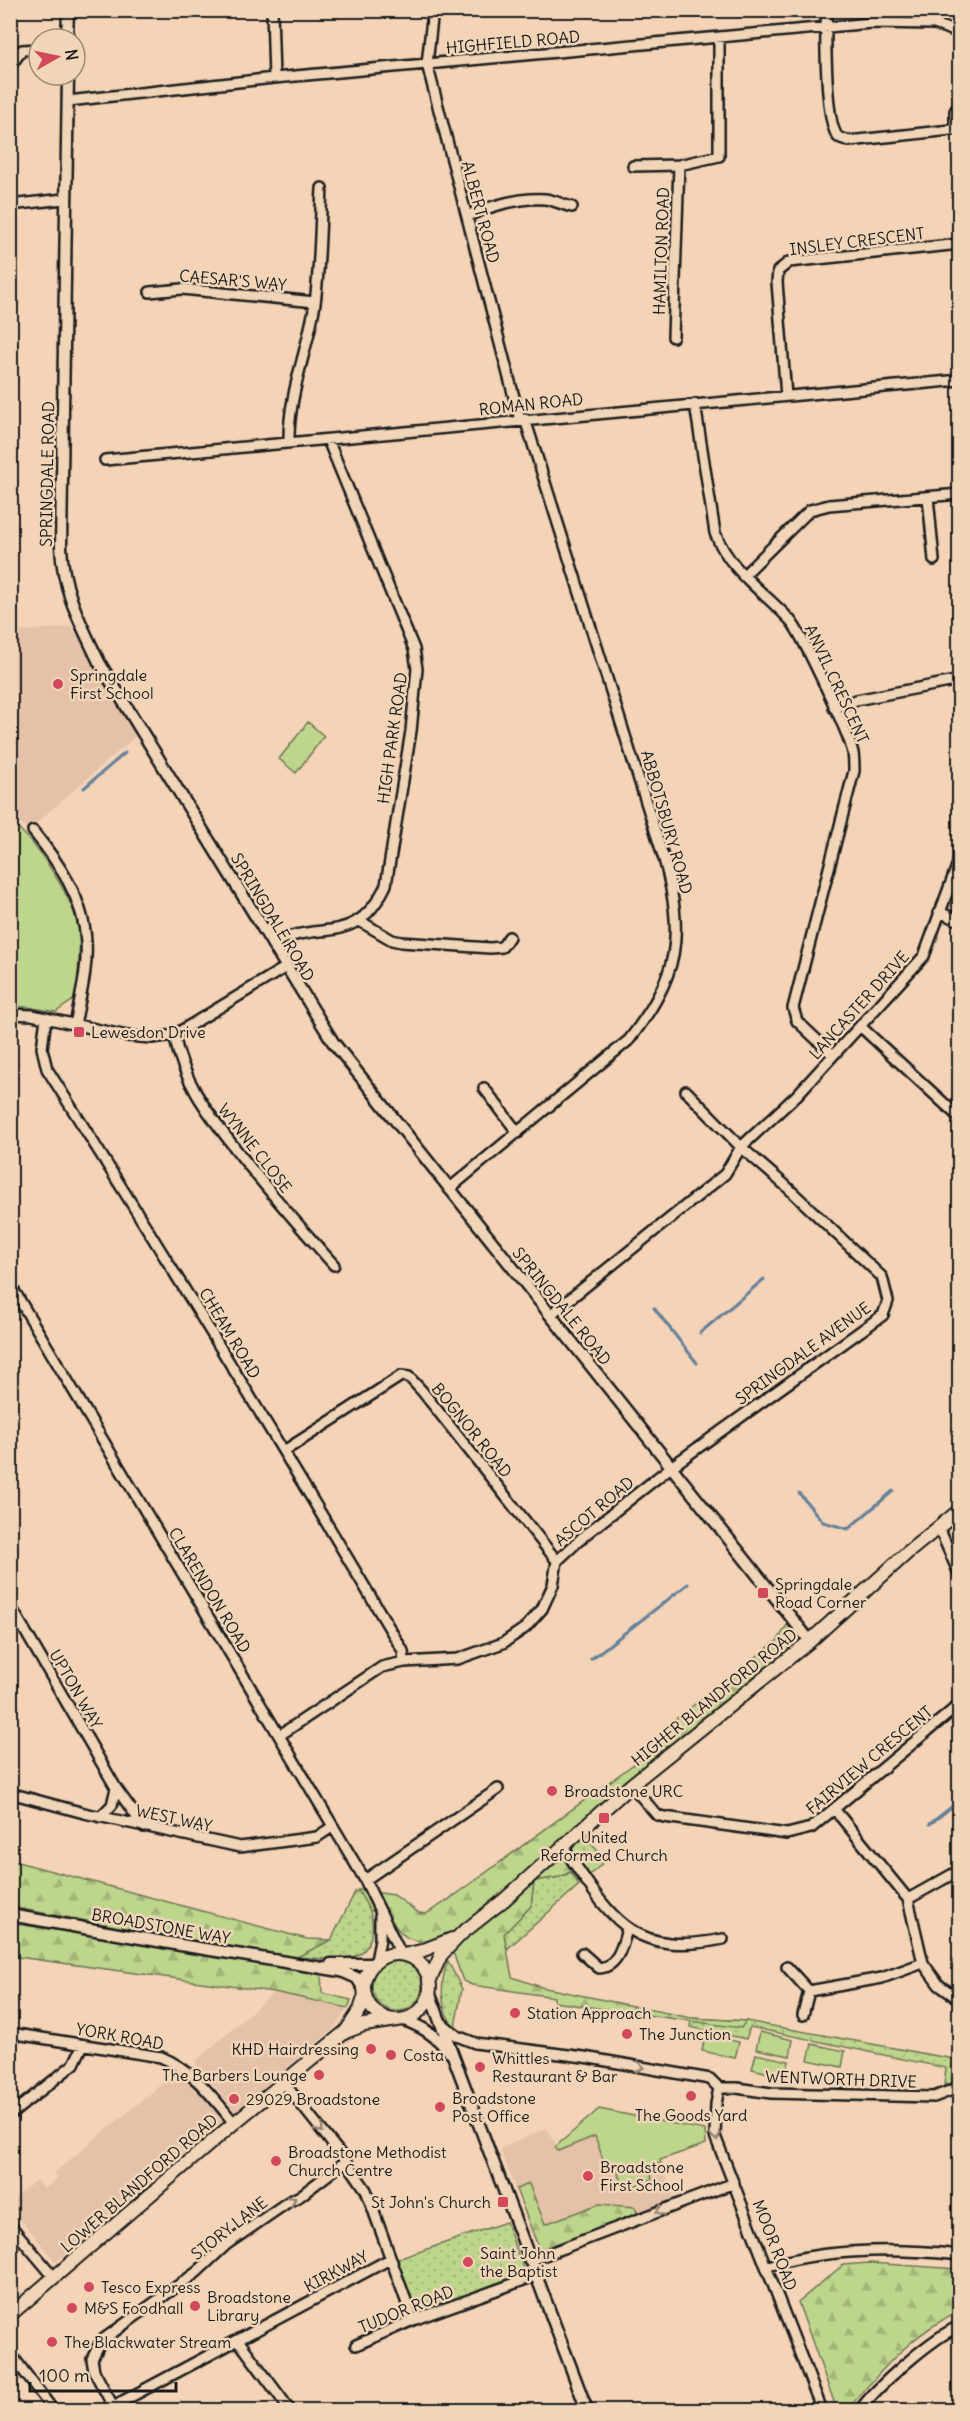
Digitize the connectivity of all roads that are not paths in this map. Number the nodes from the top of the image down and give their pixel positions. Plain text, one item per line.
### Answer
1 (68, 10) edge
2 (272, 10) edge
3 (433, 10) edge
4 (827, 10) edge
5 (67, 27) edge
6 (826, 29) junction
7 (960, 33) edge
8 (719, 38) junction
9 (27, 50) edge
10 (427, 64) junction
11 (10, 67) edge
12 (274, 78) junction
13 (68, 87) edge
14 (68, 100) junction
15 (960, 104) edge
16 (957, 129) edge
17 (679, 165) junction
18 (633, 166) dead end
19 (322, 188) dead end
20 (64, 199) junction
21 (10, 206) edge
22 (572, 207) dead end
23 (467, 216) junction
24 (960, 244) edge
25 (150, 292) dead end
26 (315, 302) junction
27 (673, 337) dead end
28 (960, 380) edge
29 (786, 396) junction
30 (695, 404) junction
31 (523, 420) junction
32 (328, 440) junction
33 (289, 443) junction
34 (105, 460) dead end
35 (960, 494) edge
36 (928, 497) junction
37 (934, 560) dead end
38 (743, 576) junction
39 (960, 680) edge
40 (834, 708) junction
41 (33, 831) dead end
42 (960, 858) edge
43 (939, 912) junction
44 (357, 920) junction
45 (960, 921) edge
46 (509, 937) dead end
47 (272, 944) junction
48 (285, 967) junction
49 (10, 1014) edge
50 (46, 1018) junction
51 (75, 1025) junction
52 (860, 1026) junction
53 (174, 1035) junction
54 (833, 1055) junction
55 (484, 1088) dead end
56 (686, 1091) dead end
57 (960, 1118) edge
58 (518, 1133) junction
59 (741, 1147) junction
60 (449, 1189) junction
61 (334, 1265) dead end
62 (10, 1284) edge
63 (550, 1315) junction
64 (284, 1451) junction
65 (671, 1467) junction
66 (960, 1510) edge
67 (939, 1528) junction
68 (557, 1561) junction
69 (960, 1576) edge
70 (10, 1605) edge
71 (810, 1641) junction
72 (404, 1662) junction
73 (960, 1704) edge
74 (280, 1735) junction
75 (631, 1785) junction
76 (116, 1788) junction
77 (498, 1789) dead end
78 (10, 1793) edge
79 (835, 1810) junction
80 (100, 1816) junction
81 (144, 1827) junction
82 (332, 1827) junction
83 (563, 1847) junction
84 (960, 1870) edge
85 (365, 1880) junction
86 (908, 1899) junction
87 (380, 1914) junction
88 (10, 1915) edge
89 (627, 1929) junction
90 (461, 1934) junction
91 (723, 1939) dead end
92 (582, 1953) dead end
93 (403, 1954) junction
94 (375, 1963) junction
95 (923, 1963) junction
96 (307, 1964) junction
97 (787, 1967) dead end
98 (429, 1987) junction
99 (809, 1991) junction
100 (365, 1992) junction
101 (960, 2000) edge
102 (803, 2015) dead end
103 (399, 2020) junction
104 (442, 2023) junction
105 (345, 2032) junction
106 (10, 2033) edge
107 (83, 2045) junction
108 (454, 2060) junction
109 (284, 2083) junction
110 (960, 2087) edge
111 (719, 2088) junction
112 (10, 2115) edge
113 (234, 2123) junction
114 (346, 2161) junction
115 (734, 2183) junction
116 (10, 2225) edge
117 (960, 2255) edge
118 (390, 2259) junction
119 (529, 2261) junction
120 (768, 2266) junction
121 (535, 2276) junction
122 (54, 2277) junction
123 (10, 2315) edge
124 (413, 2320) junction
125 (960, 2326) edge
126 (238, 2340) junction
127 (356, 2345) dead end
128 (10, 2353) edge
129 (110, 2408) edge
130 (53, 2410) edge
131 (291, 2410) edge
132 (587, 2410) edge
133 (822, 2410) edge
134 (860, 2410) edge

1 - 5 street
2 - 12 street
3 - 10 street, ALBERT ROAD
4 - 6 street
6 - 7 street, HIGHFIELD ROAD
6 - 8 street, HIGHFIELD ROAD
6 - 16 street
8 - 10 street, HIGHFIELD ROAD
8 - 17 street, HAMILTON ROAD
9 - 11 street
10 - 12 street, HIGHFIELD ROAD
10 - 23 street, ALBERT ROAD
12 - 14 street, HIGHFIELD ROAD
13 - 14 street, SPRINGDALE ROAD
14 - 20 street, SPRINGDALE ROAD
15 - 16 street
17 - 18 street, HAMILTON ROAD
17 - 27 street, HAMILTON ROAD
19 - 26 street
20 - 21 street
20 - 47 street, SPRINGDALE ROAD
22 - 23 street
23 - 31 street, ALBERT ROAD
24 - 29 street, INSLEY CRESCENT
25 - 26 street, CAESAR'S WAY
26 - 33 street
28 - 29 street, ROMAN ROAD
29 - 30 street, ROMAN ROAD
30 - 31 street, ROMAN ROAD
30 - 38 street, ANVIL CRESCENT
31 - 32 street, ROMAN ROAD
31 - 58 street, ABBOTSBURY ROAD
32 - 33 street, ROMAN ROAD
32 - 44 street, HIGH PARK ROAD
33 - 34 street, ROMAN ROAD
35 - 36 street
36 - 37 street
36 - 38 street
38 - 40 street, ANVIL CRESCENT
39 - 40 street
40 - 54 street, ANVIL CRESCENT
41 - 51 street
42 - 43 street, LANCASTER DRIVE
43 - 45 street
43 - 52 street, LANCASTER DRIVE
44 - 46 street
44 - 47 street, HIGH PARK ROAD
47 - 48 street, SPRINGDALE ROAD
48 - 53 street
48 - 60 street, SPRINGDALE ROAD
49 - 50 street
50 - 51 street
50 - 64 street, CHEAM ROAD
51 - 53 street
52 - 54 street, LANCASTER DRIVE
52 - 57 street
53 - 61 street, WYNNE CLOSE
54 - 59 street, LANCASTER DRIVE
55 - 58 street
56 - 59 street, SPRINGDALE AVENUE
58 - 60 street, ABBOTSBURY ROAD
59 - 63 street
59 - 65 street, SPRINGDALE AVENUE
60 - 63 street, SPRINGDALE ROAD
62 - 74 street, CLARENDON ROAD
63 - 65 street, SPRINGDALE ROAD
64 - 68 street, BOGNOR ROAD
64 - 72 street, CHEAM ROAD
65 - 68 street, ASCOT ROAD
65 - 71 street, SPRINGDALE ROAD
66 - 67 main road, HIGHER BLANDFORD ROAD
67 - 69 street
67 - 71 main road, HIGHER BLANDFORD ROAD
68 - 72 street, ASCOT ROAD
70 - 76 street, UPTON WAY
71 - 75 main road, HIGHER BLANDFORD ROAD
72 - 74 street, ASCOT ROAD
73 - 79 street, FAIRVIEW CRESCENT
74 - 82 street, CLARENDON ROAD
75 - 79 street, FAIRVIEW CRESCENT
75 - 83 main road, HIGHER BLANDFORD ROAD
76 - 80 street
76 - 81 street, UPTON WAY
77 - 85 street
78 - 80 street, WEST WAY
79 - 86 street
80 - 81 street, WEST WAY
81 - 82 street, WEST WAY
82 - 85 street, CLARENDON ROAD
83 - 89 street
83 - 90 main road, HIGHER BLANDFORD ROAD
84 - 86 street
85 - 87 street, CLARENDON ROAD
86 - 95 street
87 - 93 street, CLARENDON ROAD
87 - 94 street, CLARENDON ROAD
88 - 96 street, BROADSTONE WAY
89 - 91 street
89 - 92 street
90 - 93 main road, HIGHER BLANDFORD ROAD
90 - 98 main road, HIGHER BLANDFORD ROAD
93 - 94 main road
93 - 98 main road
94 - 96 street, BROADSTONE WAY
94 - 100 main road
95 - 99 street
95 - 101 street
96 - 100 street, BROADSTONE WAY
97 - 99 street
98 - 103 main road
98 - 104 street
99 - 102 street
100 - 103 main road
100 - 105 main road, LOWER BLANDFORD ROAD
103 - 105 main road, LOWER BLANDFORD ROAD
103 - 108 street
104 - 108 street
104 -> 111 street
105 - 109 main road, LOWER BLANDFORD ROAD
106 - 107 street, YORK ROAD
107 - 112 street
107 - 113 street, YORK ROAD
108 - 119 street
109 - 113 main road, LOWER BLANDFORD ROAD
109 -> 114 street
110 - 111 street, WENTWORTH DRIVE
111 -> 115 street, MOOR ROAD
113 - 122 main road, LOWER BLANDFORD ROAD
114 - 118 street
129 -> 114 street, STORY LANE
115 -> 119 street
115 - 120 street, MOOR ROAD
116 - 122 street
117 - 120 street
118 - 124 street
118 - 126 street, KIRKWAY
119 - 121 street
120 - 133 street, MOOR ROAD
121 - 124 street, TUDOR ROAD
121 - 132 street
122 - 123 main road, LOWER BLANDFORD ROAD
124 - 127 street, TUDOR ROAD
125 - 134 street
126 - 129 street, KIRKWAY
126 - 131 street
128 - 130 street

